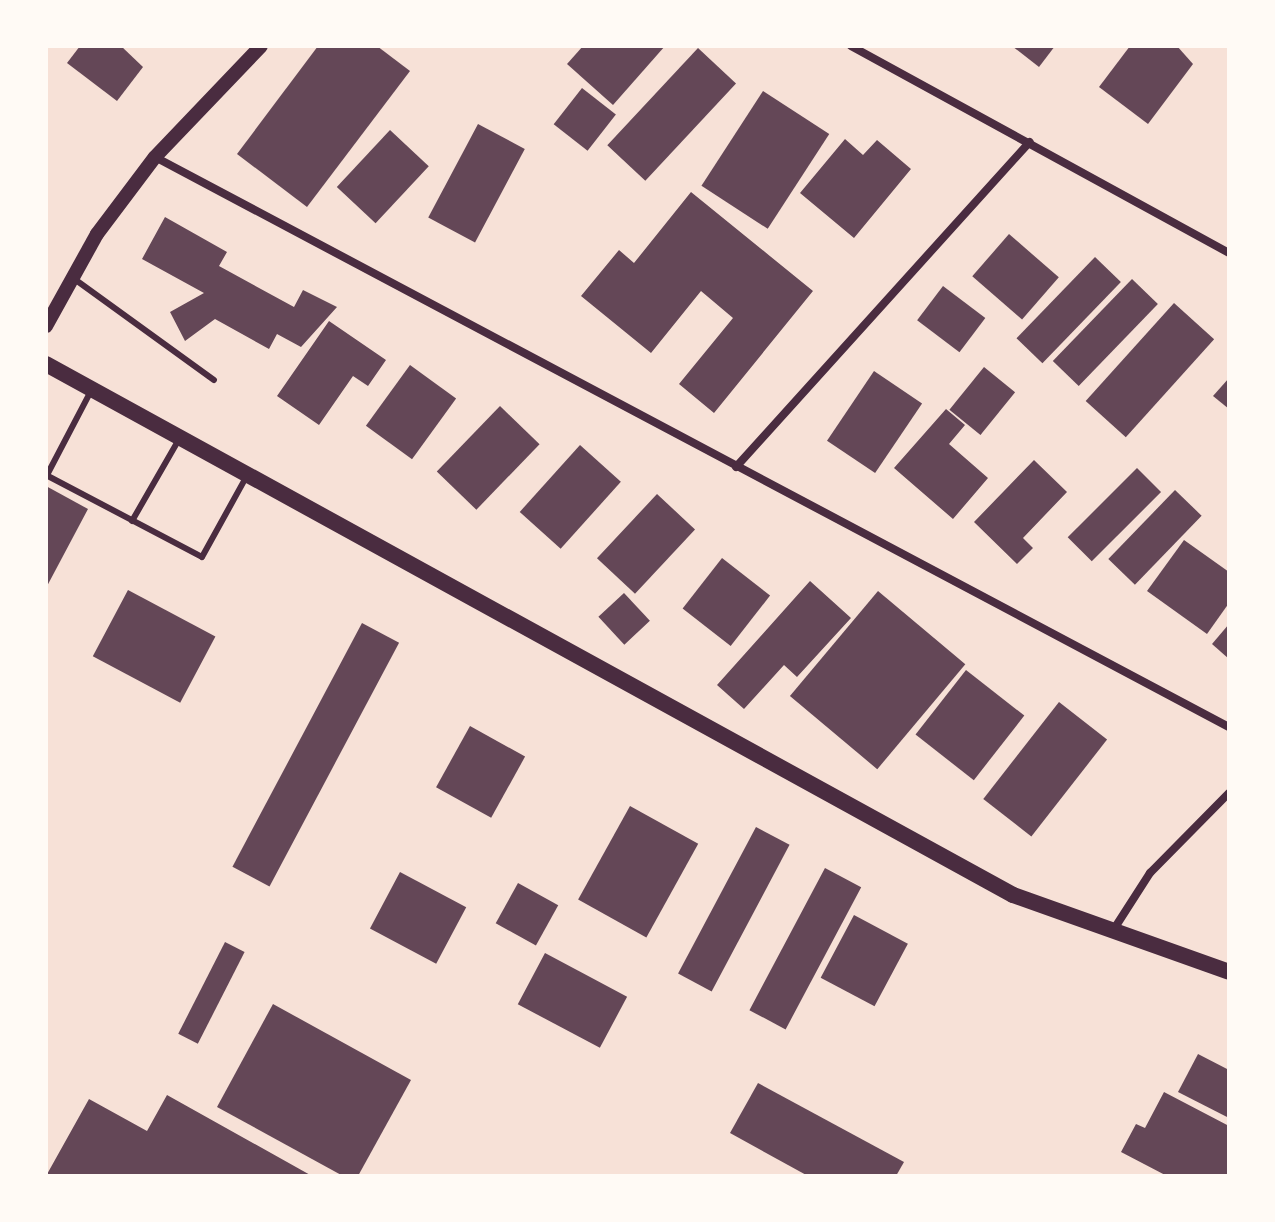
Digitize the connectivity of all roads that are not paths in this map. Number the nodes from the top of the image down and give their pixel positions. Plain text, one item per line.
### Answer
1 (261, 46) edge
2 (851, 46) edge
3 (1030, 142) junction
4 (155, 157) junction
5 (1229, 253) edge
6 (73, 278) junction
7 (46, 326) edge
8 (46, 364) edge
9 (214, 380) dead end
10 (91, 391) junction
11 (178, 441) junction
12 (736, 467) junction
13 (46, 475) edge
14 (245, 479) junction
15 (132, 521) junction
16 (1229, 727) edge
17 (1229, 793) edge
18 (1114, 929) junction
19 (1229, 972) edge

1 - 4 street
2 - 3 street
3 - 5 street
3 - 12 street
4 - 6 street
4 - 12 street
6 - 7 street
6 - 9 lane
8 - 10 main road
10 - 11 main road
10 - 13 lane
11 - 14 main road
11 - 15 lane
12 - 16 street
13 - 15 lane
14 - 15 lane
14 - 18 main road
17 - 18 street
18 - 19 main road

